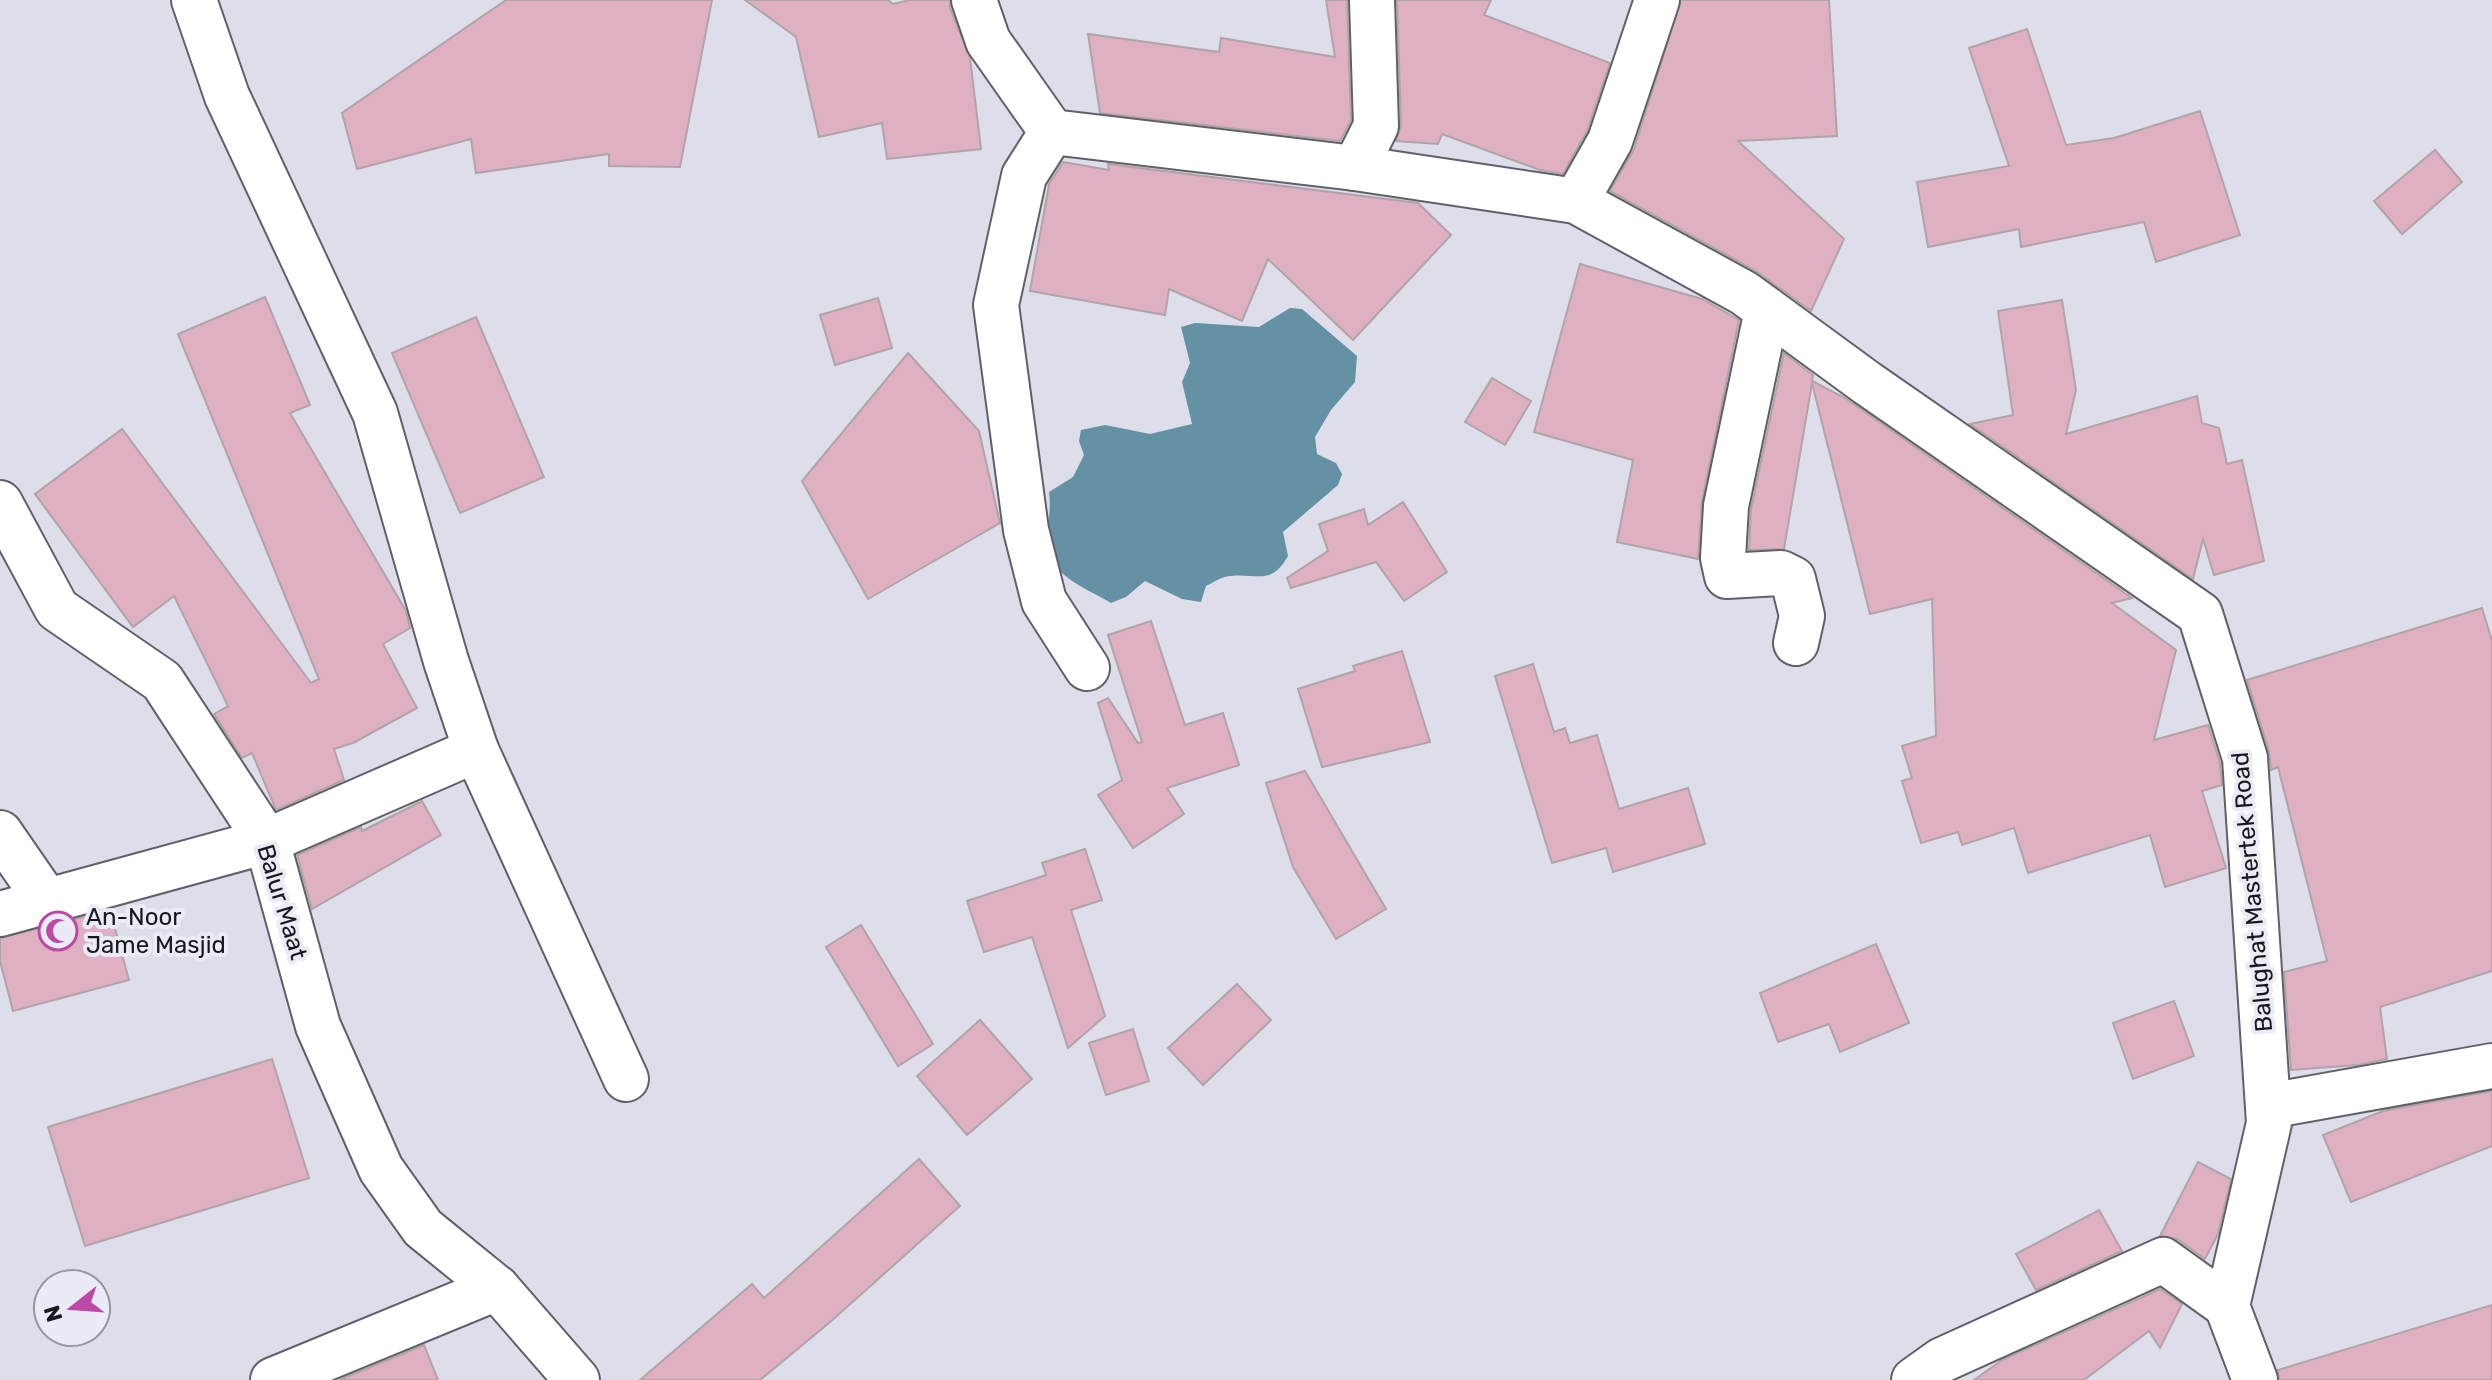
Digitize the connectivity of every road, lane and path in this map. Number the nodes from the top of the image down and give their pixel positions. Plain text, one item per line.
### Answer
1 (194, 0) edge
2 (974, 0) edge
3 (1372, 0) edge
4 (1657, 0) edge
5 (1052, 132) junction
6 (1355, 168) junction
7 (1576, 201) junction
8 (1767, 310) junction
9 (0, 503) edge
10 (1796, 643) dead end
11 (1087, 668) dead end
12 (476, 750) junction
13 (0, 833) edge
14 (267, 841) junction
15 (47, 901) junction
16 (0, 914) edge
17 (2492, 1066) edge
18 (626, 1079) dead end
19 (2269, 1106) junction
20 (497, 1288) junction
21 (2227, 1306) junction
22 (273, 1380) edge
23 (577, 1380) edge
24 (1914, 1380) edge
25 (2255, 1380) edge

1 - 12 street
2 - 5 street
3 - 6 street
4 - 7 street
5 - 6 street
5 - 11 street
6 - 7 street
7 - 8 street, Balughat Mastertek Road
8 - 10 street
8 - 19 street, Balughat Mastertek Road
9 - 14 street, Balur Maat
12 - 14 street
12 - 18 street
13 - 15 street
14 - 15 street
14 - 20 street, Balur Maat
15 - 16 street
17 - 19 street
19 - 21 street, Balughat Mastertek Road
20 - 22 street
20 - 23 street, Balur Maat
21 - 24 street
21 - 25 street

